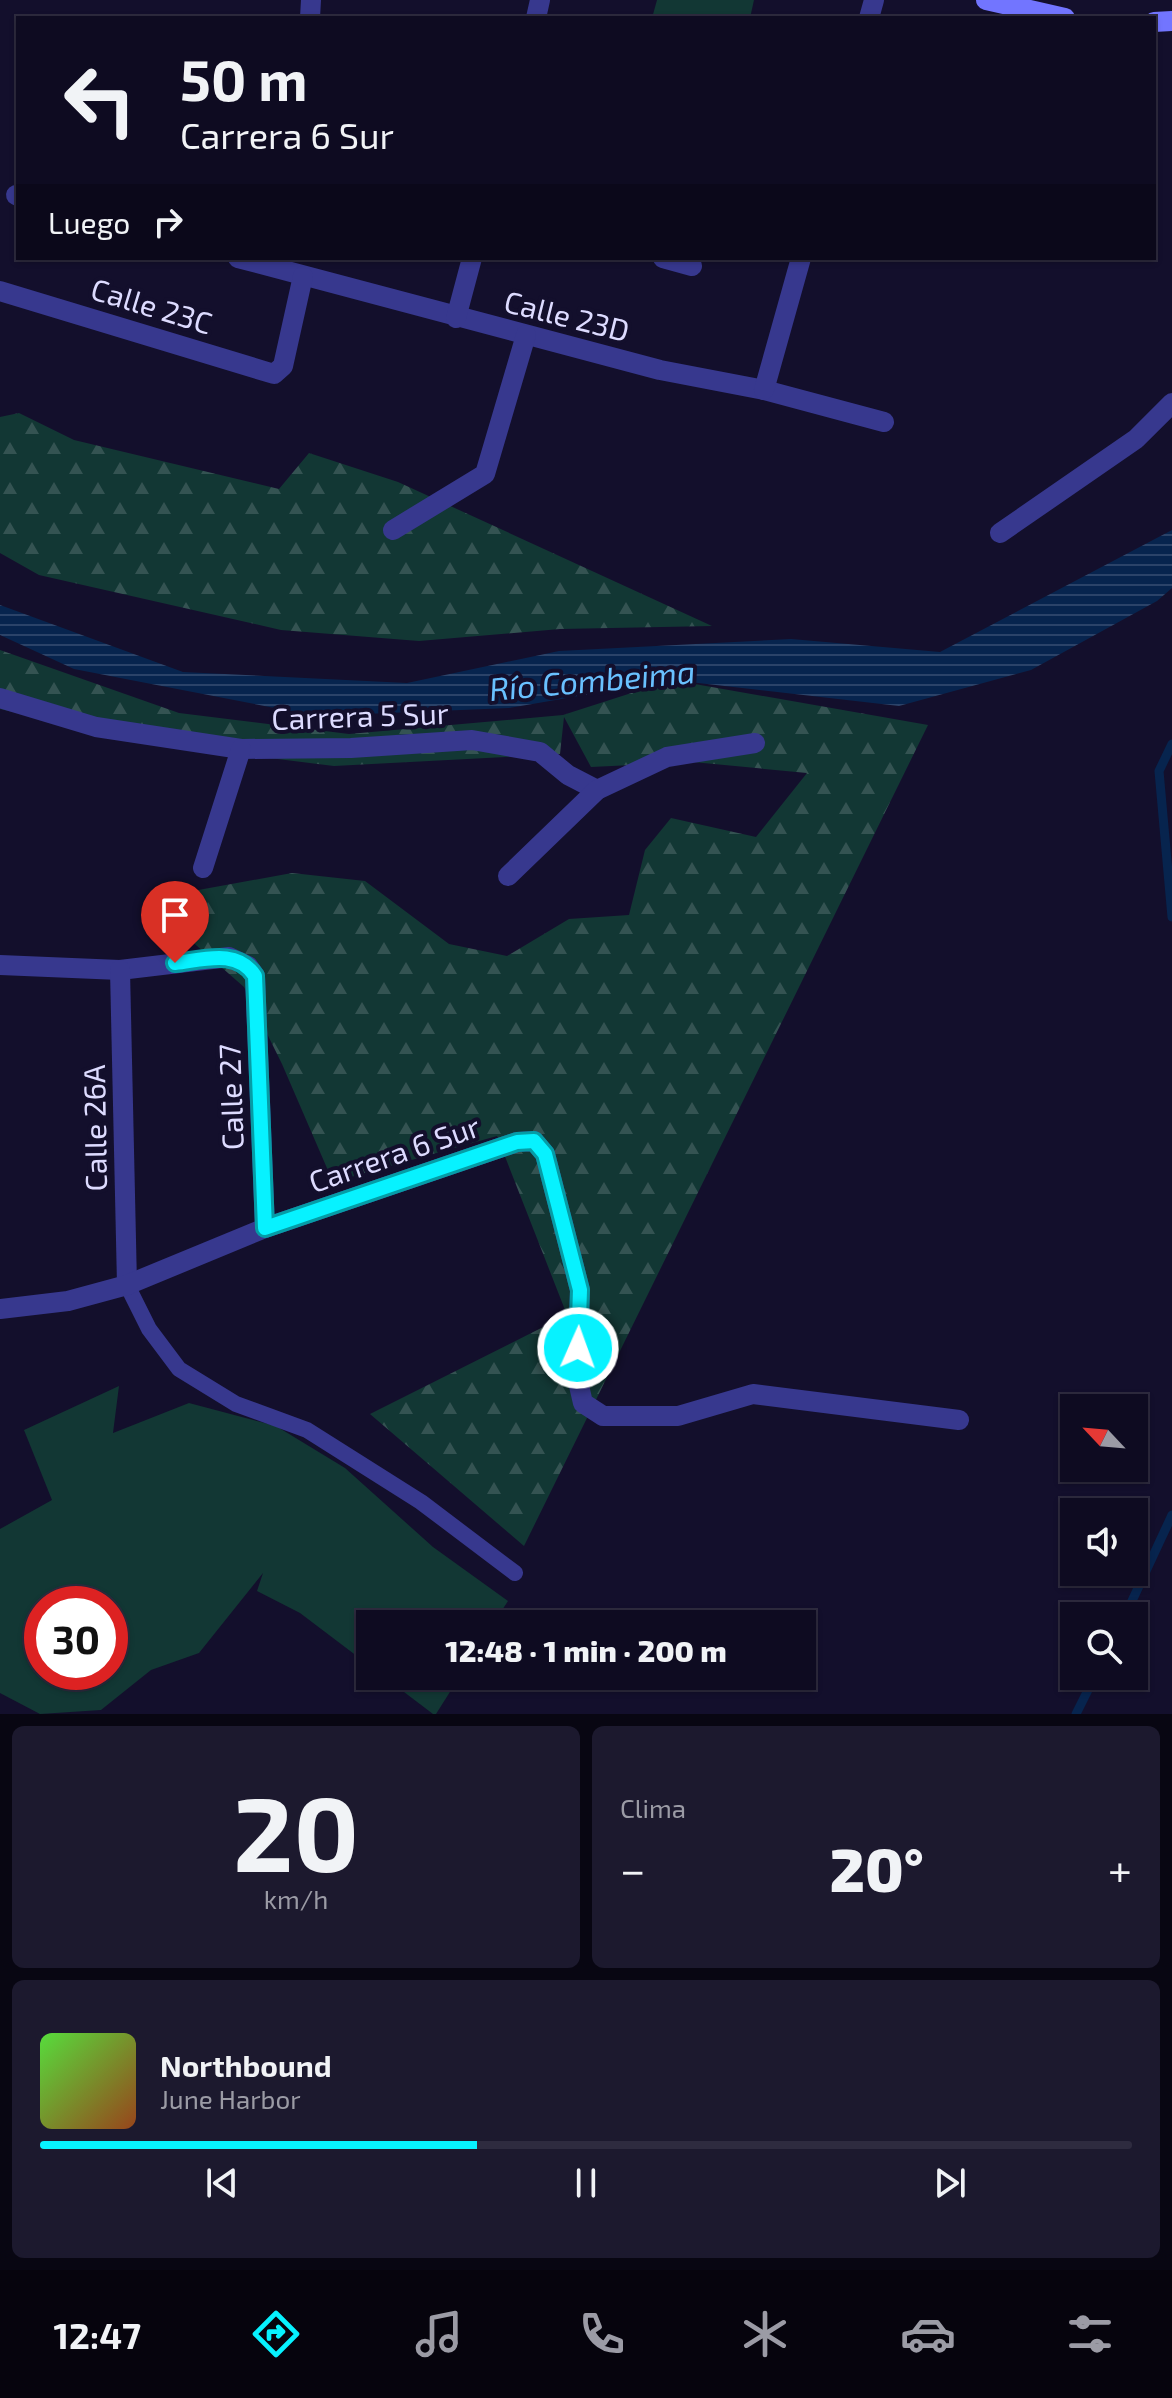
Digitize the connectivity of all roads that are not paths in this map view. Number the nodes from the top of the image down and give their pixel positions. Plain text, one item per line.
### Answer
1 (986, 0) edge
2 (1056, 16) edge
3 (248, 260) edge
4 (471, 260) edge
5 (670, 260) edge
6 (800, 260) edge
7 (692, 266) dead end
8 (293, 269) edge
9 (0, 291) edge
10 (456, 318) junction
11 (526, 335) junction
12 (764, 390) junction
13 (1172, 403) edge
14 (884, 422) dead end
15 (393, 530) dead end
16 (1000, 533) dead end
17 (0, 698) edge
18 (755, 743) dead end
19 (241, 749) junction
20 (597, 790) junction
21 (203, 868) dead end
22 (508, 876) dead end
23 (0, 965) edge
24 (120, 970) junction
25 (265, 1228) junction
26 (127, 1285) junction
27 (0, 1309) edge
28 (959, 1420) dead end
29 (515, 1573) dead end

1 - 2 main road
3 - 8 street, Calle 23D
4 - 10 street
5 - 7 street
6 - 12 street
8 - 9 street, Calle 23C
8 - 10 street, Calle 23D
10 - 11 street, Calle 23D
11 - 12 street, Calle 23D
11 - 15 street
12 - 14 street, Calle 23D
13 - 16 street
17 - 19 street, Carrera 5 Sur
18 - 20 street
19 - 20 street, Carrera 5 Sur
19 - 21 street
20 - 22 street
23 - 24 street
24 - 25 street, Calle 27
24 - 26 street, Calle 26A
25 - 26 street, Carrera 6 Sur
25 - 28 street, Carrera 6 Sur
26 - 27 street, Carrera 6 Sur
26 - 29 lane

